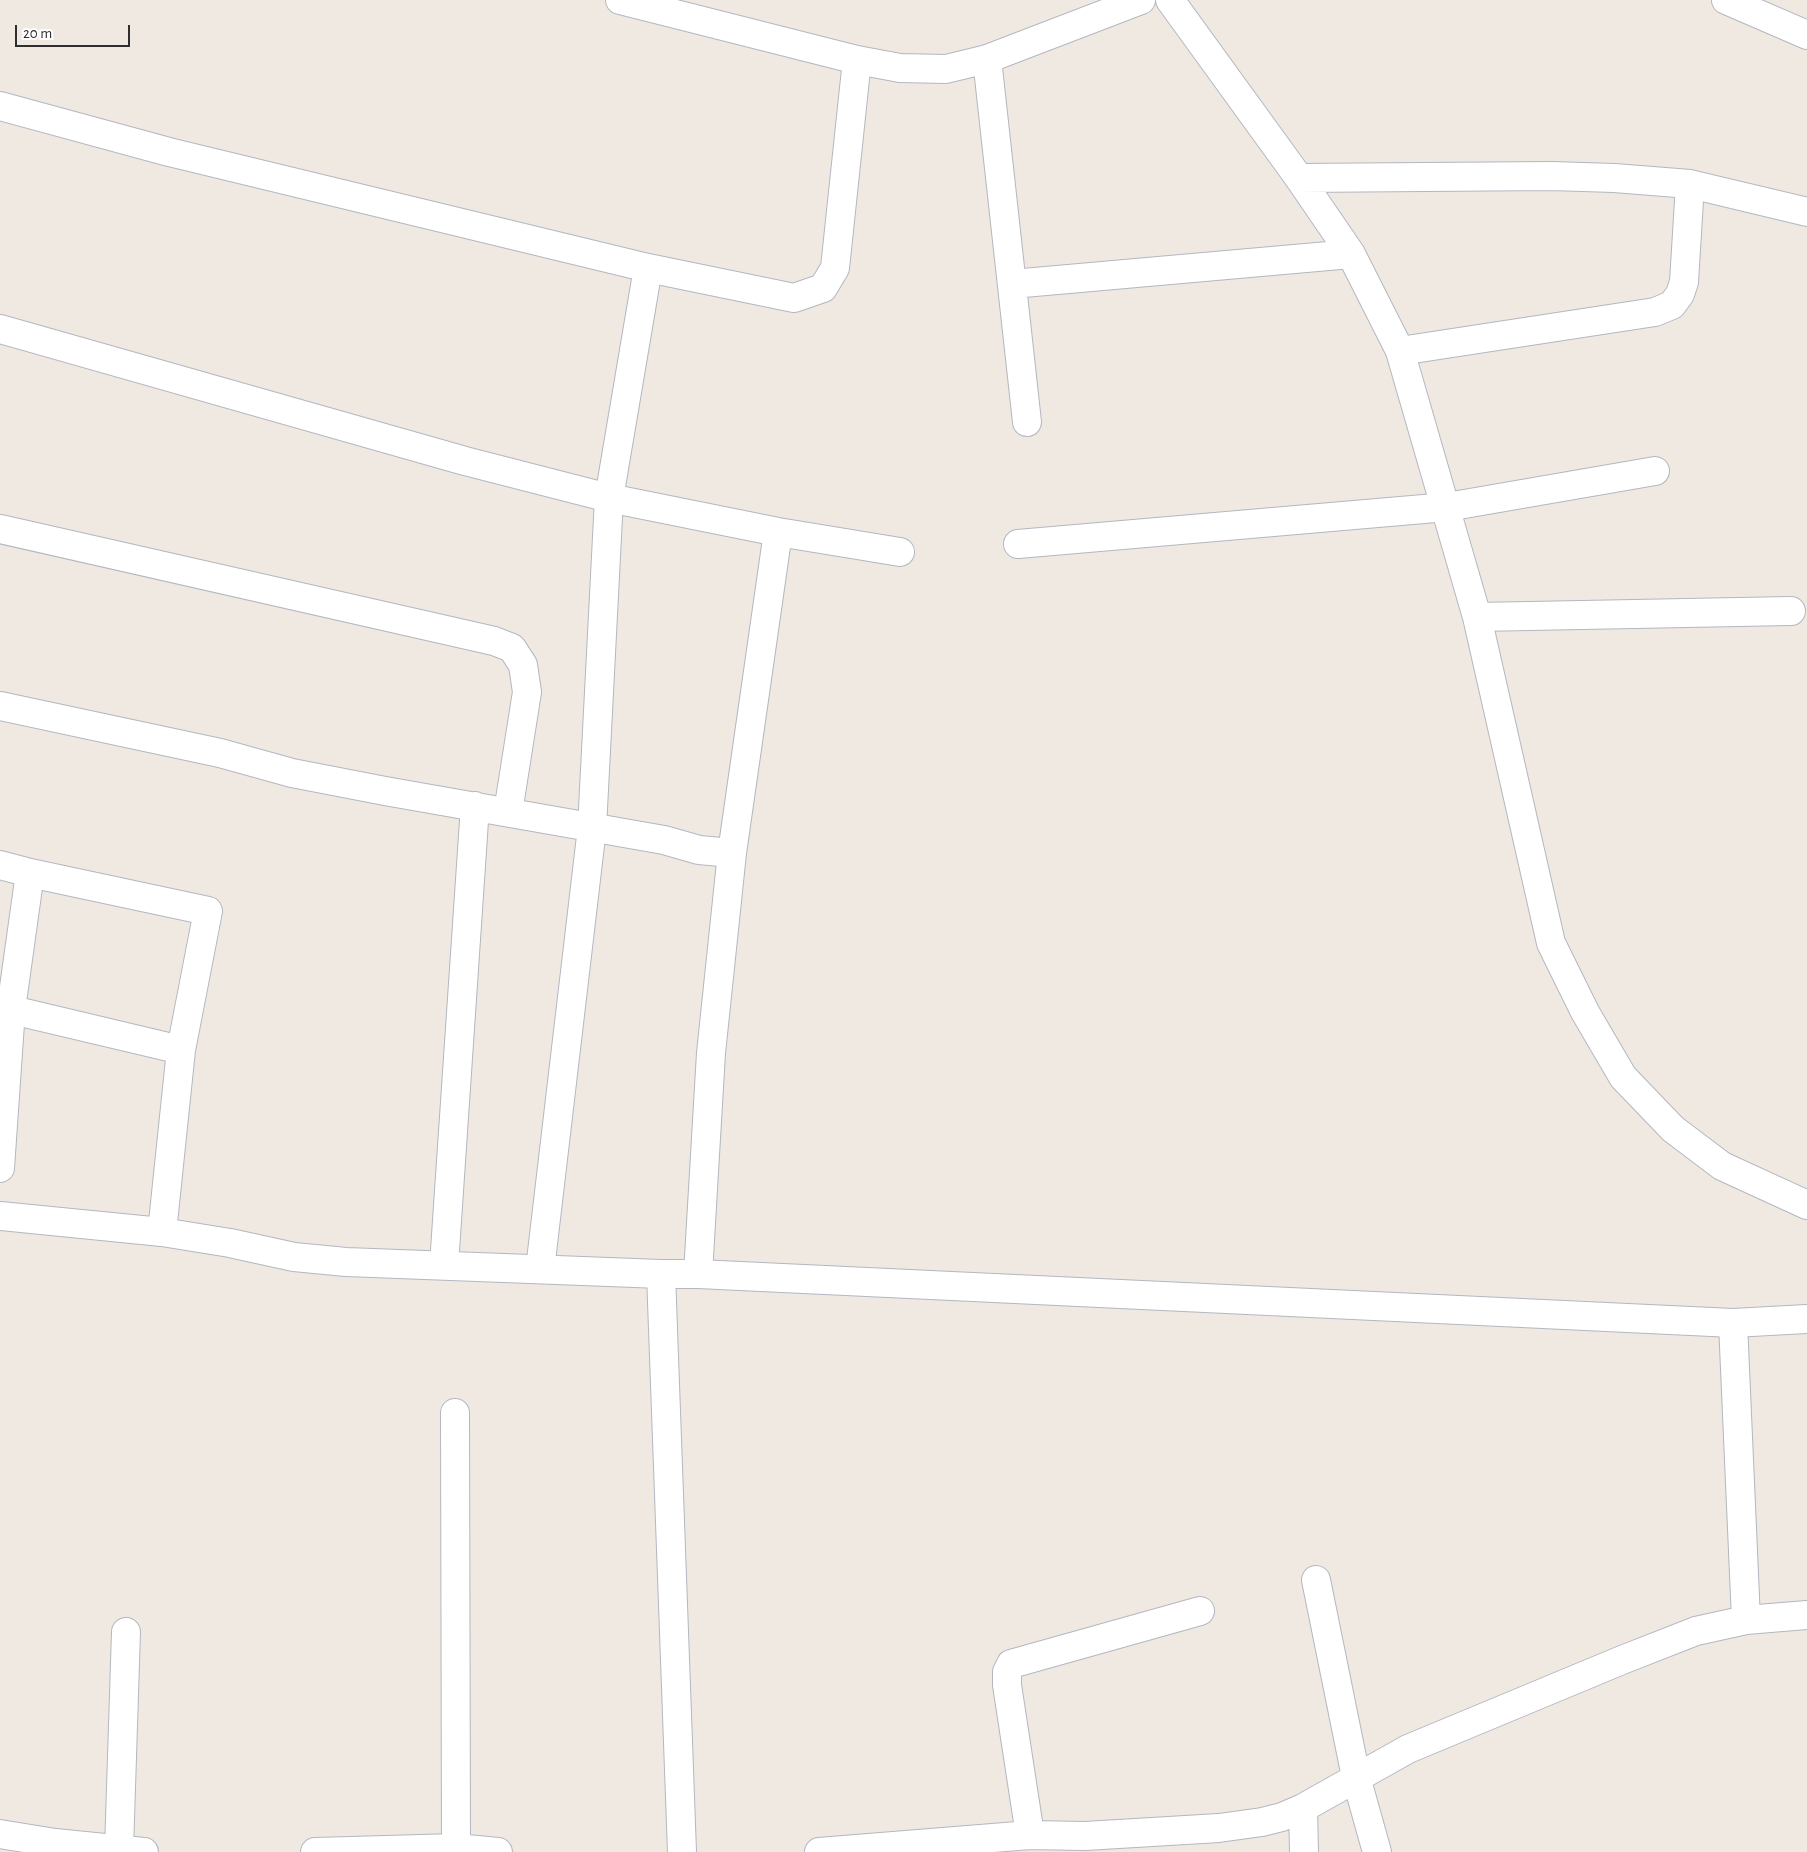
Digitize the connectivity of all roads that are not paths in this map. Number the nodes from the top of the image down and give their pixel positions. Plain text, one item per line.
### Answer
1 (620, 0) edge
2 (1141, 0) edge
3 (1170, 0) edge
4 (1726, 0) edge
5 (1807, 35) edge
6 (987, 59) junction
7 (857, 60) junction
8 (0, 106) edge
9 (1299, 178) junction
10 (1690, 184) junction
11 (1807, 212) edge
12 (1351, 254) junction
13 (648, 268) junction
14 (1012, 284) junction
15 (0, 329) edge
16 (1400, 351) junction
17 (1027, 422) dead end
18 (1655, 471) dead end
19 (609, 498) junction
20 (1447, 507) junction
21 (0, 528) edge
22 (778, 532) junction
23 (1018, 544) dead end
24 (900, 552) dead end
25 (1791, 611) dead end
26 (1477, 617) junction
27 (0, 706) edge
28 (475, 806) junction
29 (508, 812) junction
30 (592, 828) junction
31 (732, 853) junction
32 (0, 865) edge
33 (30, 873) junction
34 (5, 1008) edge
35 (181, 1050) junction
36 (0, 1168) edge
37 (1807, 1205) edge
38 (0, 1216) edge
39 (162, 1232) junction
40 (444, 1265) junction
41 (540, 1269) junction
42 (661, 1274) junction
43 (698, 1274) junction
44 (1807, 1319) edge
45 (1733, 1323) junction
46 (456, 1413) dead end
47 (1316, 1580) dead end
48 (1200, 1611) dead end
49 (1807, 1615) edge
50 (1746, 1620) junction
51 (126, 1632) dead end
52 (1356, 1777) junction
53 (1303, 1808) junction
54 (0, 1834) edge
55 (1030, 1835) junction
56 (1084, 1844) edge
57 (55, 1848) edge
58 (456, 1848) junction
59 (131, 1851) edge
60 (350, 1851) edge
61 (314, 1852) edge
62 (498, 1852) edge
63 (682, 1852) edge
64 (819, 1852) edge
65 (1304, 1852) edge
66 (1377, 1852) edge

1 - 7 street
2 - 6 street
3 - 9 street
4 - 5 street
6 - 7 street
6 - 14 street
7 - 13 street
8 - 13 street
9 - 10 street
9 - 12 street
10 - 11 street
10 - 16 street
12 - 14 street
12 - 16 street
13 - 19 street
14 - 17 street
15 - 19 street
16 - 20 street
18 - 20 street
19 - 22 street
19 - 30 street
20 - 23 street
20 - 26 street
21 - 29 street
22 - 24 street
22 - 31 street
25 - 26 street
26 - 37 street
27 - 28 street
28 - 29 street
28 - 40 street
29 - 30 street
30 - 31 street
30 - 41 street
31 - 43 street
32 - 33 street
33 - 34 street
33 - 35 street
34 - 35 street
34 - 36 street
35 - 39 street
38 - 39 street
39 - 40 street
40 - 41 street
41 - 42 street
42 - 43 street
42 - 63 street
43 - 45 street
44 - 45 street
45 - 50 street
46 - 58 street
47 - 52 street
48 - 55 street
49 - 50 street
50 - 52 street
51 - 59 street
52 - 53 street
52 - 66 street
53 - 56 street
53 - 65 street
54 - 57 street
55 - 56 street
55 - 64 street
57 - 59 street
58 - 60 street
58 - 62 street
60 - 61 street

